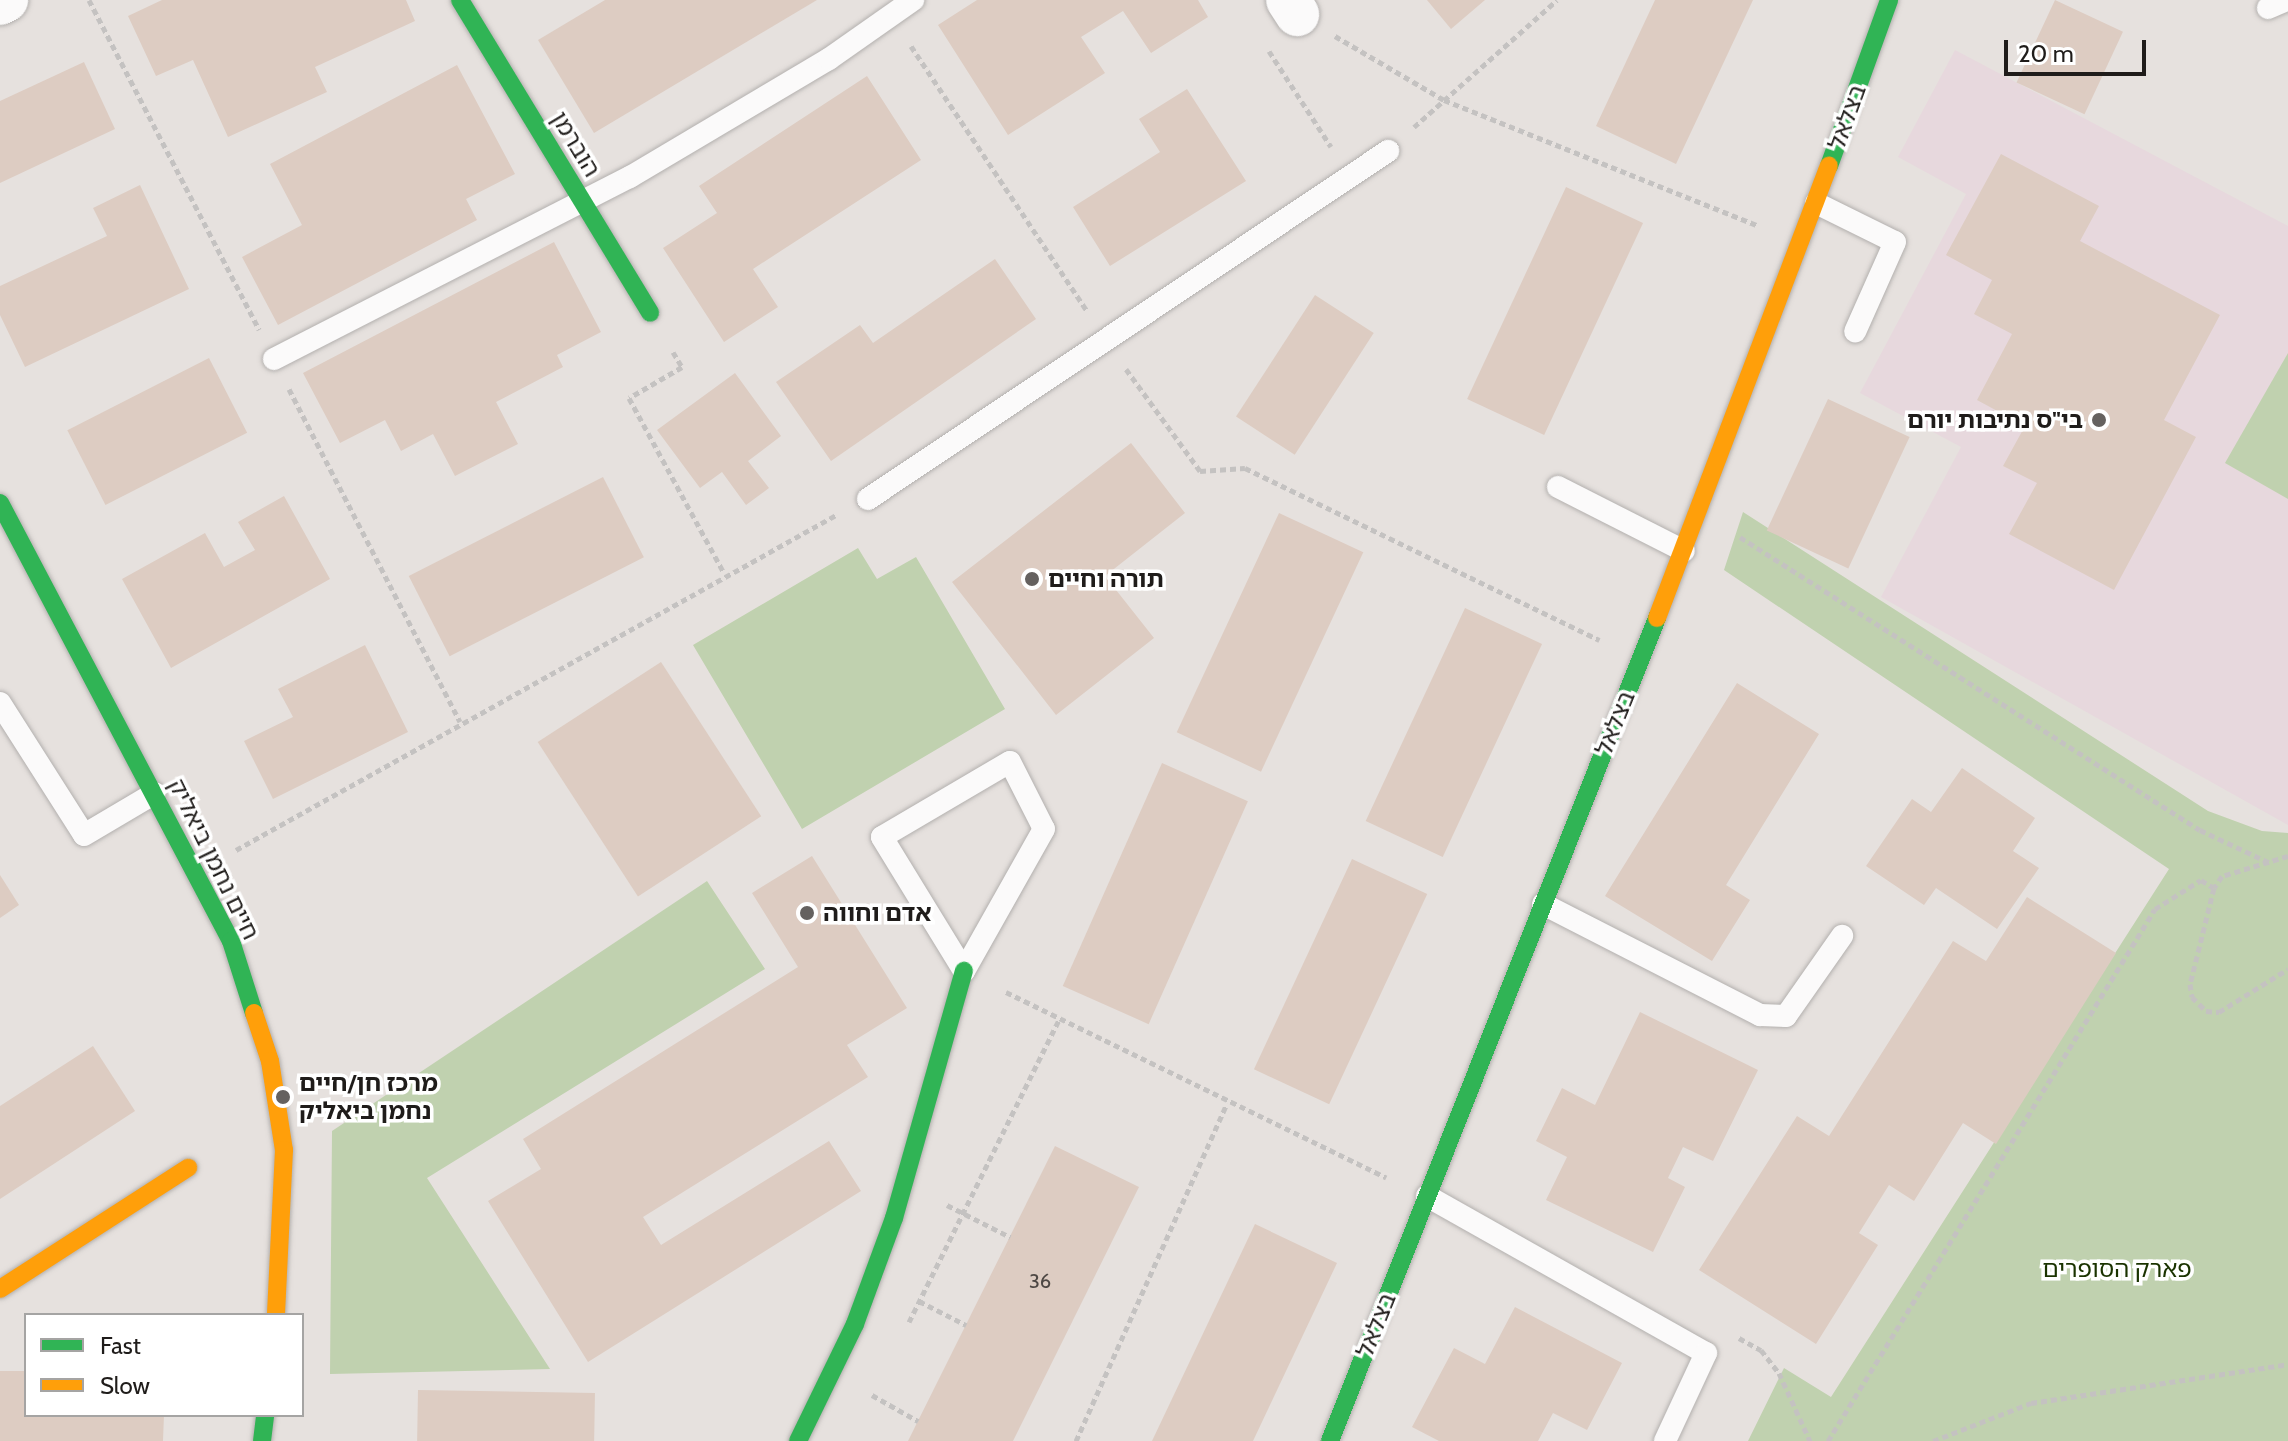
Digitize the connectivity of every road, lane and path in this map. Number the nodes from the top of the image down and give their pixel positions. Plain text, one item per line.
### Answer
1 (6, 0) edge
2 (460, 0) edge
3 (913, 0) edge
4 (1557, 0) edge
5 (1889, 0) edge
6 (0, 3) edge
7 (1293, 7) edge
8 (891, 16) junction
9 (1444, 100) junction
10 (1388, 151) joint
11 (1350, 176) junction
12 (581, 199) junction
13 (1816, 203) junction
14 (1801, 242) junction
15 (650, 313) joint
16 (1855, 332) dead end
17 (1106, 340) junction
18 (274, 359) dead end
19 (1558, 487) dead end
20 (868, 499) joint
21 (0, 503) edge
22 (1700, 511) junction
23 (1684, 551) junction
24 (724, 573) junction
25 (1640, 660) junction
26 (0, 703) edge
27 (155, 793) junction
28 (2288, 856) edge
29 (2270, 863) junction
30 (196, 872) junction
31 (2214, 888) junction
32 (1543, 904) junction
33 (1842, 936) dead end
34 (2288, 969) edge
35 (964, 971) junction
36 (1060, 1019) junction
37 (1227, 1103) junction
38 (188, 1168) dead end
39 (1427, 1196) junction
40 (963, 1214) junction
41 (1010, 1237) dead end
42 (0, 1289) edge
43 (919, 1301) junction
44 (276, 1313) edge
45 (966, 1325) dead end
46 (906, 1328) dead end
47 (2288, 1364) edge
48 (879, 1382) dead end
49 (872, 1395) junction
50 (866, 1407) dead end
51 (265, 1417) edge
52 (918, 1421) dead end
53 (262, 1441) edge
54 (798, 1441) edge
55 (1076, 1441) edge
56 (1330, 1441) edge
57 (1665, 1441) edge
58 (1828, 1441) edge
59 (1933, 1441) edge

1 - 6 street
2 - 12 street, הוברמן
3 - 8 lane
4 - 9 path
5 - 13 street, בצלאל
7 - 9 path
7 - 11 path
8 - 12 lane
8 - 17 path
9 - 10 path
9 - 14 path
10 - 11 lane
11 - 17 lane
12 - 15 street, הוברמן
12 - 18 lane
13 - 14 street, בצלאל
13 - 16 lane
14 - 22 street, בצלאל
15 - 24 path
17 - 20 lane
17 - 25 path
19 - 23 lane
20 - 24 path
21 - 27 street, חיים נחמן ביאליק
22 - 23 street, בצלאל
22 - 29 path
23 - 25 street, בצלאל
24 - 30 path
25 - 32 street, בצלאל
26 - 27 lane
27 - 30 street, חיים נחמן ביאליק
28 - 29 path
29 - 31 path
30 - 44 street, חיים נחמן ביאליק
31 - 34 path
31 - 58 path
32 - 33 lane
32 - 39 street, בצלאל
35 - 35 lane
35 - 36 path
35 - 54 street
36 - 37 path
36 - 40 path
37 - 39 path
37 - 55 path
38 - 42 street
39 - 56 street, בצלאל
39 - 57 lane
40 - 41 path
40 - 43 path
43 - 45 path
43 - 46 path
47 - 59 path
48 - 49 path
49 - 50 path
49 - 52 path
51 - 53 street

